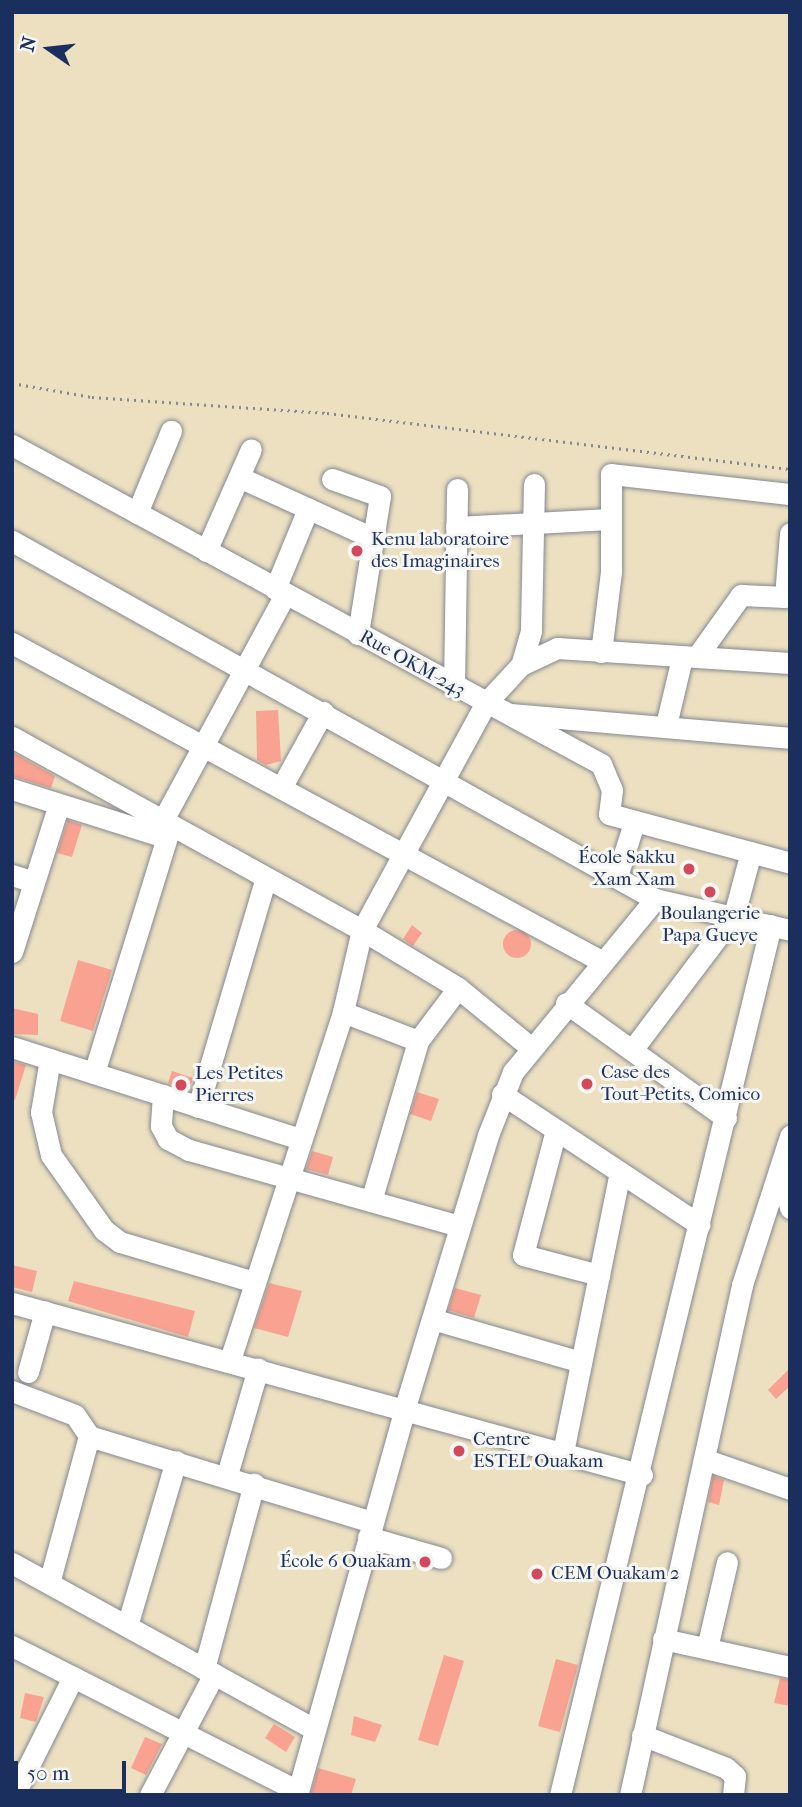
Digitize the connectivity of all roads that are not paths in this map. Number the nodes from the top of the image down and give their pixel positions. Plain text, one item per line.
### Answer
1 (172, 431) dead end
2 (12, 445) edge
3 (251, 449) dead end
4 (239, 477) junction
5 (332, 479) dead end
6 (534, 484) dead end
7 (457, 489) dead end
8 (790, 494) edge
9 (308, 509) junction
10 (137, 513) junction
11 (610, 519) junction
12 (534, 522) junction
13 (456, 527) junction
14 (790, 533) edge
15 (373, 538) junction
16 (12, 541) edge
17 (206, 551) junction
18 (280, 591) junction
19 (358, 634) junction
20 (12, 643) edge
21 (601, 652) junction
22 (690, 656) junction
23 (790, 663) edge
24 (521, 665) junction
25 (245, 669) junction
26 (454, 687) junction
27 (494, 708) junction
28 (323, 712) junction
29 (666, 725) junction
30 (12, 737) edge
31 (790, 738) edge
32 (203, 746) junction
33 (444, 778) junction
34 (281, 788) junction
35 (12, 789) edge
36 (59, 804) junction
37 (634, 824) junction
38 (166, 827) junction
39 (751, 852) junction
40 (403, 854) junction
41 (790, 863) edge
42 (618, 873) junction
43 (12, 875) edge
44 (266, 878) junction
45 (34, 882) junction
46 (655, 900) junction
47 (734, 915) junction
48 (780, 927) edge
49 (362, 930) junction
50 (12, 952) edge
51 (601, 961) junction
52 (458, 988) junction
53 (566, 1003) junction
54 (343, 1012) junction
55 (418, 1041) junction
56 (12, 1047) edge
57 (530, 1047) junction
58 (632, 1050) junction
59 (50, 1059) junction
60 (94, 1073) junction
61 (502, 1094) junction
62 (163, 1096) junction
63 (198, 1107) junction
64 (726, 1118) junction
65 (556, 1130) junction
66 (298, 1138) junction
67 (787, 1153) edge
68 (620, 1173) junction
69 (286, 1177) junction
70 (371, 1201) junction
71 (790, 1208) edge
72 (700, 1225) junction
73 (460, 1226) junction
74 (599, 1275) junction
75 (254, 1282) junction
76 (12, 1303) edge
77 (45, 1311) junction
78 (432, 1319) junction
79 (230, 1360) junction
80 (581, 1362) junction
81 (258, 1368) junction
82 (28, 1372) dead end
83 (12, 1392) edge
84 (405, 1407) junction
85 (89, 1436) junction
86 (563, 1452) junction
87 (704, 1459) junction
88 (176, 1461) junction
89 (228, 1475) junction
90 (642, 1475) junction
91 (254, 1484) junction
92 (790, 1489) edge
93 (370, 1529) junction
94 (441, 1558) dead end
95 (727, 1562) dead end
96 (12, 1563) edge
97 (48, 1583) junction
98 (127, 1626) junction
99 (663, 1639) junction
100 (12, 1646) edge
101 (707, 1648) junction
102 (790, 1667) edge
103 (209, 1672) junction
104 (73, 1677) junction
105 (314, 1729) junction
106 (183, 1733) junction
107 (642, 1735) junction
108 (297, 1793) edge
109 (14, 1795) edge
110 (150, 1795) edge
111 (560, 1795) edge
112 (630, 1795) edge
113 (733, 1795) edge

1 - 10 street
2 - 10 street, Rue OKM-243
3 - 4 street
4 - 9 street
4 - 17 street
5 - 15 street
6 - 12 street
7 - 13 street
8 - 11 street
9 - 15 street
9 - 18 street
10 - 17 street, Rue OKM-243
11 - 12 street
11 - 21 street
12 - 13 street
12 - 24 street
13 - 26 street
14 - 22 street
15 - 19 street
16 - 25 street
17 - 18 street, Rue OKM-243
18 - 19 street, Rue OKM-243
18 - 25 street
19 - 26 street, Rue OKM-243
20 - 32 street
21 - 22 street
21 - 24 street
22 - 23 street
22 - 29 street
24 - 27 street
25 - 28 street
25 - 32 street
26 - 27 street, Rue OKM-243
27 - 29 street
27 - 33 street
27 - 37 street, Rue OKM-243
28 - 33 street
28 - 34 street
29 - 31 street
30 - 38 street
32 - 34 street
32 - 38 street
33 - 40 street
33 - 42 street
34 - 40 street
35 - 36 street
36 - 38 street
36 - 45 street
37 - 39 street, Rue OKM-243
37 - 42 street
38 - 44 street
38 - 60 street
39 - 41 street, Rue OKM-243
39 - 47 street
40 - 49 street
40 - 51 street
42 - 46 street
43 - 45 street
44 - 49 street
44 - 63 street
45 - 50 street
46 - 47 street
46 - 51 street
47 - 48 street
47 - 58 street
48 - 64 street
49 - 52 street
49 - 54 street
51 - 53 street
52 - 55 street
52 - 57 street
53 - 57 street
53 - 58 street
54 - 55 street
54 - 66 street
55 - 70 street
56 - 59 street
57 - 61 street
58 - 64 street
59 - 60 street
59 - 75 street
60 - 62 street
61 - 65 street
61 - 73 street
62 - 63 street
62 - 69 street
63 - 66 street
64 - 72 street
65 - 68 street
65 - 74 street
66 - 69 street
67 - 71 street
67 - 87 street
68 - 72 street
68 - 74 street
69 - 70 street
69 - 75 street
70 - 73 street
72 - 90 street
73 - 78 street
74 - 80 street
75 - 79 street
76 - 77 street
77 - 79 street
77 - 82 street
78 - 80 street
78 - 84 street
79 - 81 street
80 - 86 street
81 - 84 street
81 - 89 street
83 - 85 street
84 - 86 street
84 - 93 street
85 - 88 street
85 - 97 street
86 - 90 street
87 - 92 street
87 - 99 street
88 - 89 street
88 - 98 street
89 - 91 street
90 - 111 street
91 - 93 street
91 - 103 street
93 - 94 street
93 - 105 street
95 - 101 street
96 - 97 street
97 - 98 street
98 - 103 street
99 - 101 street
99 - 107 street
100 - 104 street
101 - 102 street
103 - 105 street
103 - 106 street
104 - 106 street
104 - 109 street
105 - 108 street
106 - 108 street
106 - 110 street
107 - 112 street
107 - 113 street

